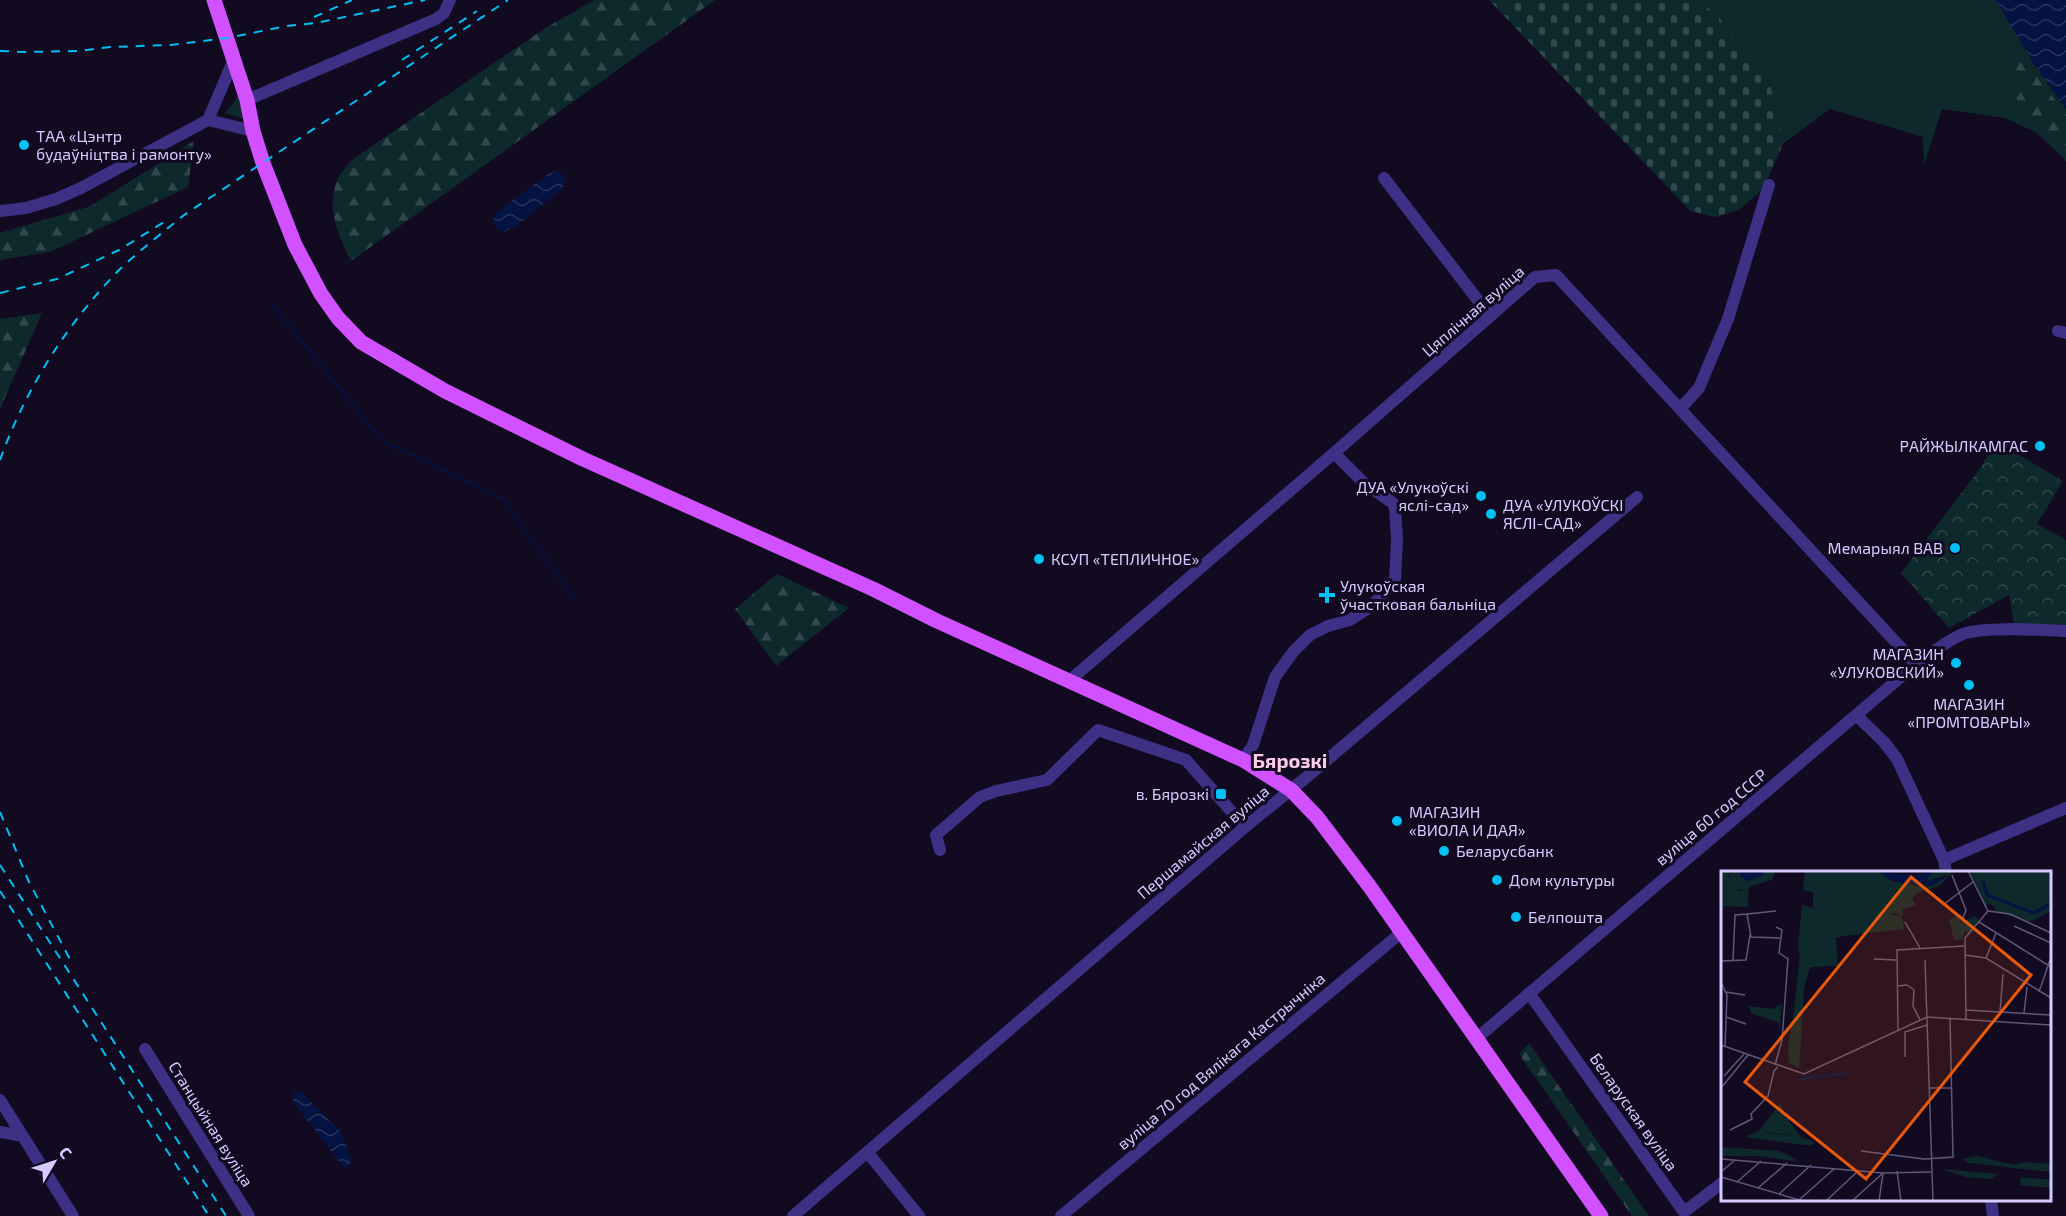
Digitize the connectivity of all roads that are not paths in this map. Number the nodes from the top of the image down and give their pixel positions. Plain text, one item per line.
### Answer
1 (214, 0) edge
2 (450, 0) edge
3 (234, 59) junction
4 (247, 100) junction
5 (208, 120) junction
6 (253, 130) junction
7 (1384, 178) dead end
8 (1769, 185) dead end
9 (0, 211) edge
10 (1491, 316) junction
11 (1680, 409) junction
12 (1334, 453) junction
13 (1637, 496) dead end
14 (2066, 631) edge
15 (1916, 664) junction
16 (1069, 681) junction
17 (1857, 715) junction
18 (1243, 760) junction
19 (1291, 790) junction
20 (2066, 808) edge
21 (1245, 827) junction
22 (940, 850) dead end
23 (1945, 866) edge
24 (1402, 932) junction
25 (1529, 993) junction
26 (1477, 1038) junction
27 (145, 1049) dead end
28 (0, 1100) edge
29 (0, 1132) edge
30 (23, 1136) junction
31 (868, 1154) junction
32 (1721, 1184) edge
33 (1991, 1201) edge
34 (1686, 1214) edge
35 (73, 1216) edge
36 (249, 1216) edge
37 (793, 1216) edge
38 (919, 1216) edge
39 (1061, 1216) edge
40 (1601, 1216) edge
41 (1993, 1216) edge

1 - 3 main road
2 - 4 street
3 - 4 main road
3 - 5 street
4 - 6 main road
5 - 6 street
5 - 9 street
6 - 16 main road
7 - 10 street
8 - 11 street
10 - 11 street, Цяплічная вуліца
10 - 12 street, Цяплічная вуліца
11 - 15 street, Цяплічная вуліца
12 - 16 street, Цяплічная вуліца
12 - 18 street
13 - 19 street, Першамайская вуліца
14 - 15 street, вуліца 60 год СССР
15 - 17 street, вуліца 60 год СССР
16 - 18 main road
17 - 23 street
17 - 25 street, вуліца 60 год СССР
18 - 19 main road
19 - 21 street, Першамайская вуліца
19 - 24 main road
20 - 23 street
21 - 22 street
21 - 31 street, Першамайская вуліца
24 - 26 main road
24 - 39 street, вуліца 70 год Вялікага Кастрычніка
25 - 26 street, вуліца 60 год СССР
25 - 34 street, Беларуская вуліца
26 - 40 main road
27 - 36 street, Станцыйная вуліца
28 - 30 street
29 - 30 street
30 - 35 street
31 - 37 street, Першамайская вуліца
31 - 38 street
32 - 34 street, Беларуская вуліца
33 - 41 street

